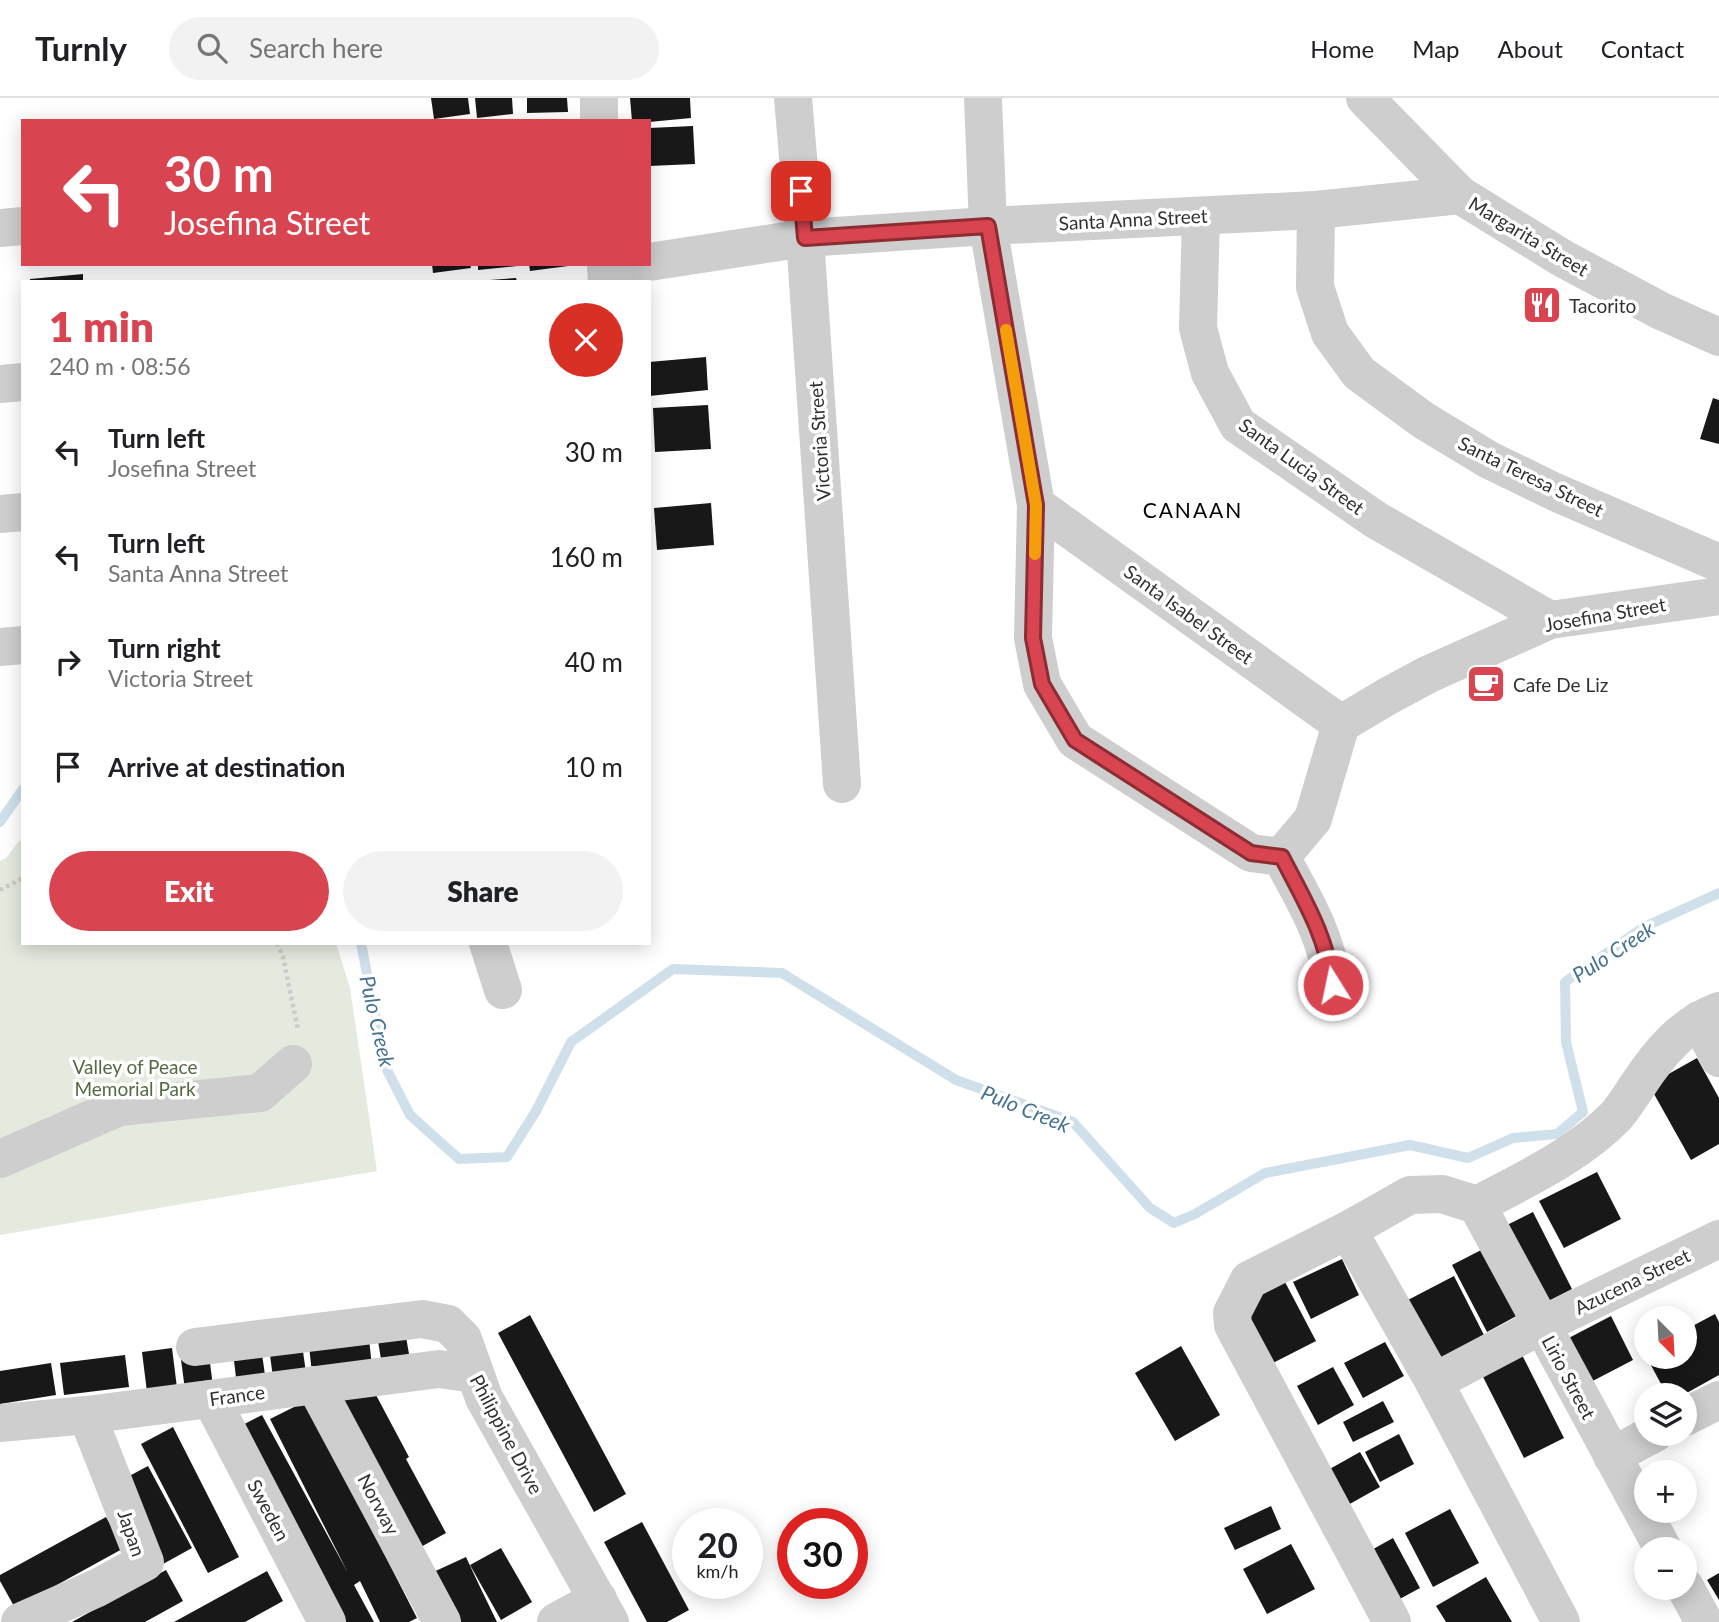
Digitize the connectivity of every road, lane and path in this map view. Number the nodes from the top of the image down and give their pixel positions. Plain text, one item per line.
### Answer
1 (599, 98) edge
2 (793, 98) edge
3 (983, 98) edge
4 (1365, 98) edge
5 (599, 119) edge
6 (1461, 195) junction
7 (1316, 210) junction
8 (1201, 216) junction
9 (21, 226) edge
10 (988, 226) junction
11 (0, 228) edge
12 (805, 238) junction
13 (651, 262) edge
14 (1719, 337) edge
15 (21, 382) edge
16 (0, 384) edge
17 (1036, 505) junction
18 (21, 512) edge
19 (0, 514) edge
20 (1719, 563) edge
21 (1719, 596) edge
22 (1550, 620) junction
23 (21, 645) edge
24 (0, 647) edge
25 (1341, 724) junction
26 (842, 784) dead end
27 (1282, 857) junction
28 (21, 879) edge
29 (0, 890) edge
30 (277, 945) edge
31 (489, 945) edge
32 (1333, 985) dead end
33 (503, 990) dead end
34 (1709, 1015) edge
35 (1719, 1058) edge
36 (293, 1064) joint
37 (0, 1159) edge
38 (1477, 1205) junction
39 (1348, 1230) junction
40 (1719, 1239) edge
41 (1542, 1325) junction
42 (195, 1347) dead end
43 (474, 1374) junction
44 (1434, 1382) junction
45 (315, 1385) junction
46 (211, 1399) junction
47 (1719, 1400) edge
48 (1697, 1412) edge
49 (87, 1415) junction
50 (0, 1423) edge
51 (1634, 1444) edge
52 (1612, 1456) junction
53 (1657, 1537) edge
54 (1692, 1600) edge
55 (604, 1611) edge
56 (0, 1613) edge
57 (320, 1620) edge
58 (2, 1622) edge
59 (20, 1622) edge
60 (442, 1622) edge
61 (556, 1622) edge
62 (1392, 1622) edge
63 (1561, 1622) edge
64 (1704, 1622) edge

1 - 5 street
2 - 12 street, Victoria Street
3 - 10 street
4 - 6 street, Margarita Street
6 - 7 street, Santa Anna Street
6 - 14 street, Margarita Street
7 - 8 street, Santa Anna Street
7 - 20 street, Santa Teresa Street
8 - 10 street, Santa Anna Street
8 - 22 street, Santa Lucia Street
9 - 11 street
10 - 12 street, Santa Anna Street
10 - 17 street
12 - 13 street, Santa Anna Street
12 - 26 street, Victoria Street
15 - 16 street
17 - 25 street, Santa Isabel Street
17 - 27 street
18 - 19 street
21 - 22 street, Josefina Street
22 - 25 street, Josefina Street
23 - 24 street
25 - 27 street
27 - 32 street
28 - 29 path
30 - 36 path
31 - 33 street
34 - 35 street
34 - 38 street
36 - 37 street
38 - 39 street
38 - 41 street, Lirio Street
39 - 44 street
39 - 62 street
40 - 41 street, Azucena Street
41 - 44 street, Azucena Street
41 - 52 street, Lirio Street
42 - 43 street, Philippine Drive
43 - 45 street, France
43 - 55 street, Philippine Drive
44 - 63 street
45 - 46 street, France
45 - 60 street, Norway
46 - 49 street, France
46 - 57 street, Sweden
47 - 48 street
49 - 50 street, France
49 - 59 street, Japan
51 - 52 street
52 - 53 street, Lirio Street
54 - 64 street
55 - 61 street
56 - 58 street

